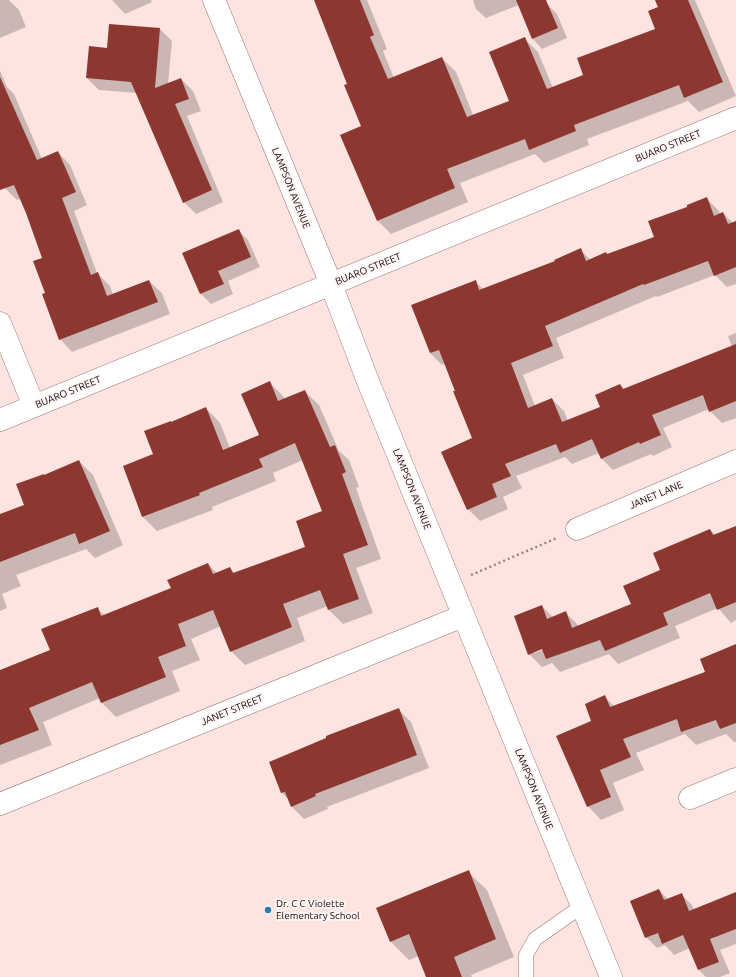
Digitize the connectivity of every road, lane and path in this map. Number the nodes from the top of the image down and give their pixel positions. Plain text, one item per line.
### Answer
1 (214, 0) edge
2 (736, 118) edge
3 (331, 284) junction
4 (0, 323) edge
5 (34, 406) junction
6 (0, 420) edge
7 (736, 462) edge
8 (577, 529) joint
9 (450, 584) junction
10 (464, 616) junction
11 (736, 779) edge
12 (690, 798) dead end
13 (0, 804) edge
14 (582, 906) junction
15 (526, 977) edge
16 (611, 977) edge

1 - 3 street, LAMPSON AVENUE
2 - 3 street, BUARO STREET
3 - 5 street, BUARO STREET
3 - 9 street, LAMPSON AVENUE
4 - 5 street
5 - 6 street, BUARO STREET
7 - 8 street, JANET LANE
8 - 9 path
9 - 10 street, LAMPSON AVENUE
10 - 13 street, JANET STREET
10 - 14 street, LAMPSON AVENUE
11 - 12 street
14 - 15 lane
14 - 16 street, LAMPSON AVENUE

